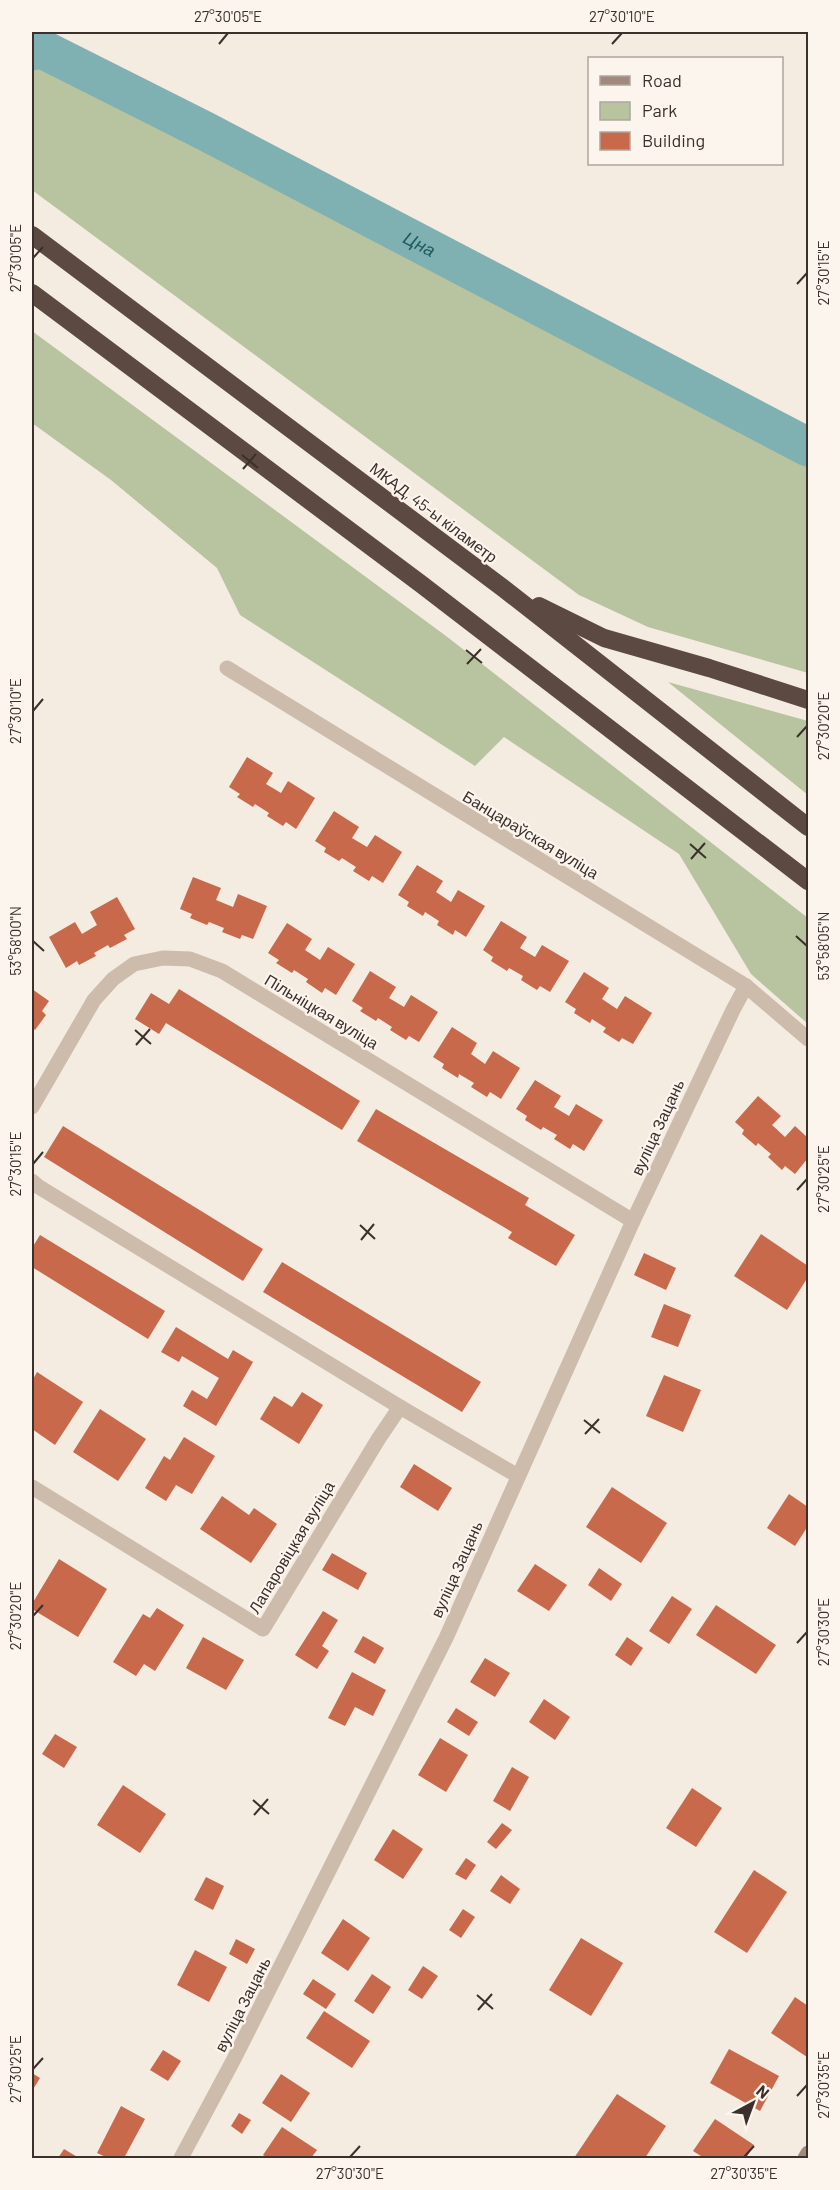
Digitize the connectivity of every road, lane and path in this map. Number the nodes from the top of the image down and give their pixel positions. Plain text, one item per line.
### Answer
1 (32, 235) edge
2 (32, 294) edge
3 (502, 588) junction
4 (227, 668) dead end
5 (808, 700) edge
6 (808, 827) edge
7 (808, 881) edge
8 (746, 986) junction
9 (808, 1039) edge
10 (32, 1107) edge
11 (32, 1180) edge
12 (633, 1221) junction
13 (400, 1407) junction
14 (518, 1476) junction
15 (32, 1487) edge
16 (808, 2153) edge
17 (181, 2158) edge
18 (805, 2158) edge

1 - 3 highway, МКАД, 45-ы кіламетр
2 - 7 highway
3 - 5 highway
3 - 6 highway, МКАД, 45-ы кіламетр
4 - 8 street, Банцараўская вуліца
8 - 9 street, Банцараўская вуліца
8 - 12 street, вуліца Зацань
10 - 12 street, Пільніцкая вуліца
11 - 13 street
12 - 14 street, вуліца Зацань
13 - 14 street
13 - 15 street, Лапаровіцкая вуліца
14 - 17 street, вуліца Зацань
16 - 18 street

